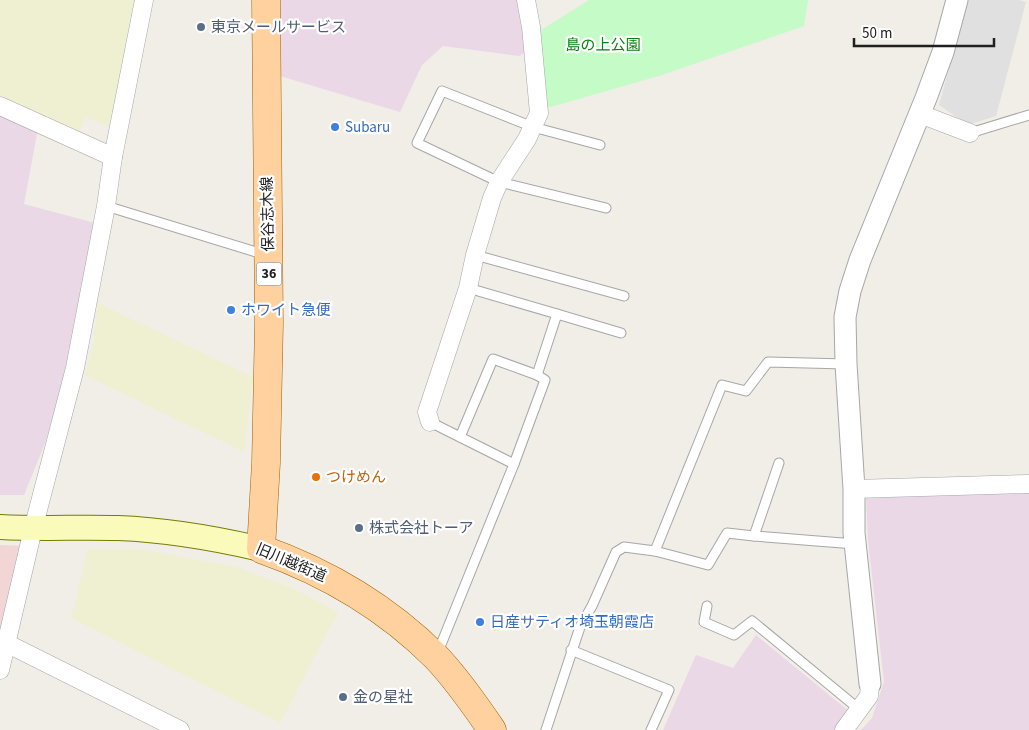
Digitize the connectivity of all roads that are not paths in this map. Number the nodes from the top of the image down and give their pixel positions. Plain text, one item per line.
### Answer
1 (144, 0) edge
2 (266, 0) edge
3 (526, 0) edge
4 (957, 0) edge
5 (0, 106) edge
6 (920, 114) junction
7 (1029, 115) edge
8 (533, 127) junction
9 (970, 133) joint
10 (600, 144) dead end
11 (113, 157) junction
12 (499, 182) junction
13 (106, 206) junction
14 (606, 208) dead end
15 (475, 255) junction
16 (268, 256) junction
17 (468, 288) junction
18 (624, 296) dead end
19 (557, 314) junction
20 (621, 333) dead end
21 (846, 364) junction
22 (537, 375) junction
23 (430, 422) joint
24 (460, 437) junction
25 (780, 463) dead end
26 (514, 464) junction
27 (1029, 484) edge
28 (854, 489) junction
29 (0, 527) edge
30 (33, 529) junction
31 (754, 536) junction
32 (855, 544) junction
33 (261, 549) junction
34 (655, 552) junction
35 (706, 606) dead end
36 (6, 643) junction
37 (571, 650) junction
38 (436, 657) junction
39 (0, 670) edge
40 (870, 684) joint
41 (860, 710) junction
42 (180, 730) edge
43 (492, 730) edge
44 (546, 730) edge
45 (651, 730) edge
46 (844, 730) edge

1 - 11 street
2 - 16 main road, 保谷志木線 / 36
3 - 8 street
4 - 6 street
5 - 11 street
6 - 9 street
6 - 21 street
7 - 9 lane
8 - 10 lane
8 - 12 street
8 - 12 lane
11 - 13 street
12 - 14 lane
12 - 15 street
13 - 16 lane
13 - 30 street
15 - 17 street
15 - 18 lane
16 - 33 main road, 保谷志木線 / 36
17 - 19 lane
17 - 23 street
19 - 20 lane
19 - 22 lane
21 - 28 street
21 - 34 lane
22 - 24 lane
22 - 26 lane
23 - 24 lane
24 - 26 lane
25 - 31 lane
26 - 38 lane
27 - 28 street
28 - 32 street
29 - 30 main road, 旧川越街道
30 - 33 main road, 旧川越街道
30 - 36 street
31 - 32 lane
31 - 34 lane
32 - 40 street
33 - 38 main road, 旧川越街道
34 - 37 lane
35 - 41 lane
36 - 39 street
36 - 42 street
37 - 44 lane
37 - 45 lane
38 - 43 main road, 旧川越街道
40 - 41 street
41 - 46 street

